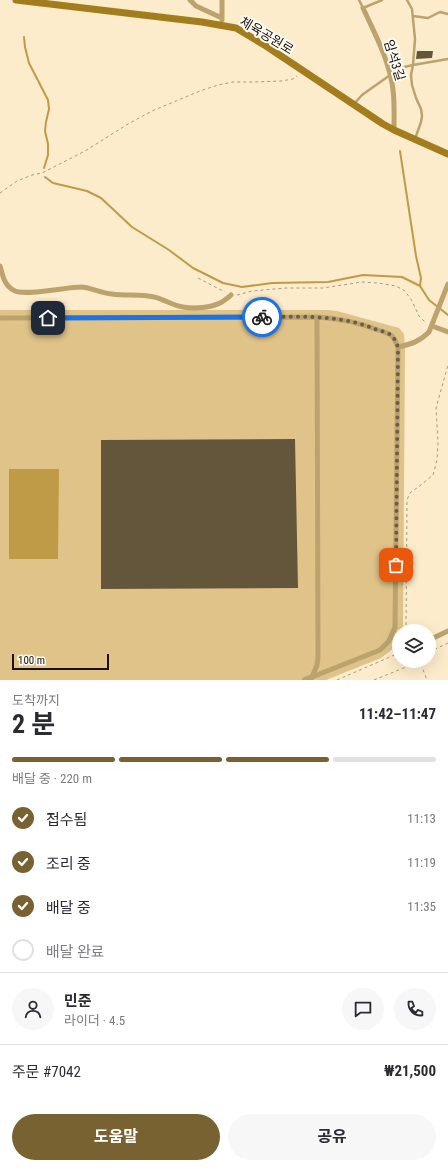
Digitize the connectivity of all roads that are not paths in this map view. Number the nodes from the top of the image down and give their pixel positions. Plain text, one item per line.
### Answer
1 (16, 0) edge
2 (190, 0) edge
3 (222, 0) edge
4 (360, 0) edge
5 (382, 0) edge
6 (407, 0) edge
7 (47, 2) edge
8 (363, 8) junction
9 (448, 14) edge
10 (413, 16) junction
11 (222, 21) junction
12 (448, 59) edge
13 (413, 64) junction
14 (390, 75) junction
15 (353, 105) junction
16 (394, 130) junction
17 (415, 139) junction
18 (448, 154) edge
19 (0, 266) edge
20 (448, 284) edge
21 (231, 295) road end
22 (317, 317) junction
23 (0, 318) edge
24 (432, 324) junction
25 (448, 332) edge
26 (398, 347) junction
27 (448, 631) edge
28 (436, 637) edge
29 (312, 677) junction
30 (305, 680) edge

1 - 7 main road, 체육공원로
2 - 11 street
3 - 11 street
4 - 8 lane, 임석3길
5 - 8 lane
6 - 10 lane
7 - 11 main road, 체육공원로
8 - 14 street, 임석3길
9 - 10 lane
10 - 13 lane
11 - 15 main road, 체육공원로
12 - 13 lane
13 - 14 lane
13 - 17 lane
14 - 15 lane
14 - 16 street, 임석3길
15 - 16 main road, 체육공원로
16 - 17 main road, 체육공원로
17 - 18 main road, 체육공원로
19 - 21 street
20 - 24 street
22 - 23 street
22 - 26 street
22 - 29 street
24 - 25 street
24 - 26 street
26 - 29 street
27 - 28 street
29 - 30 street

